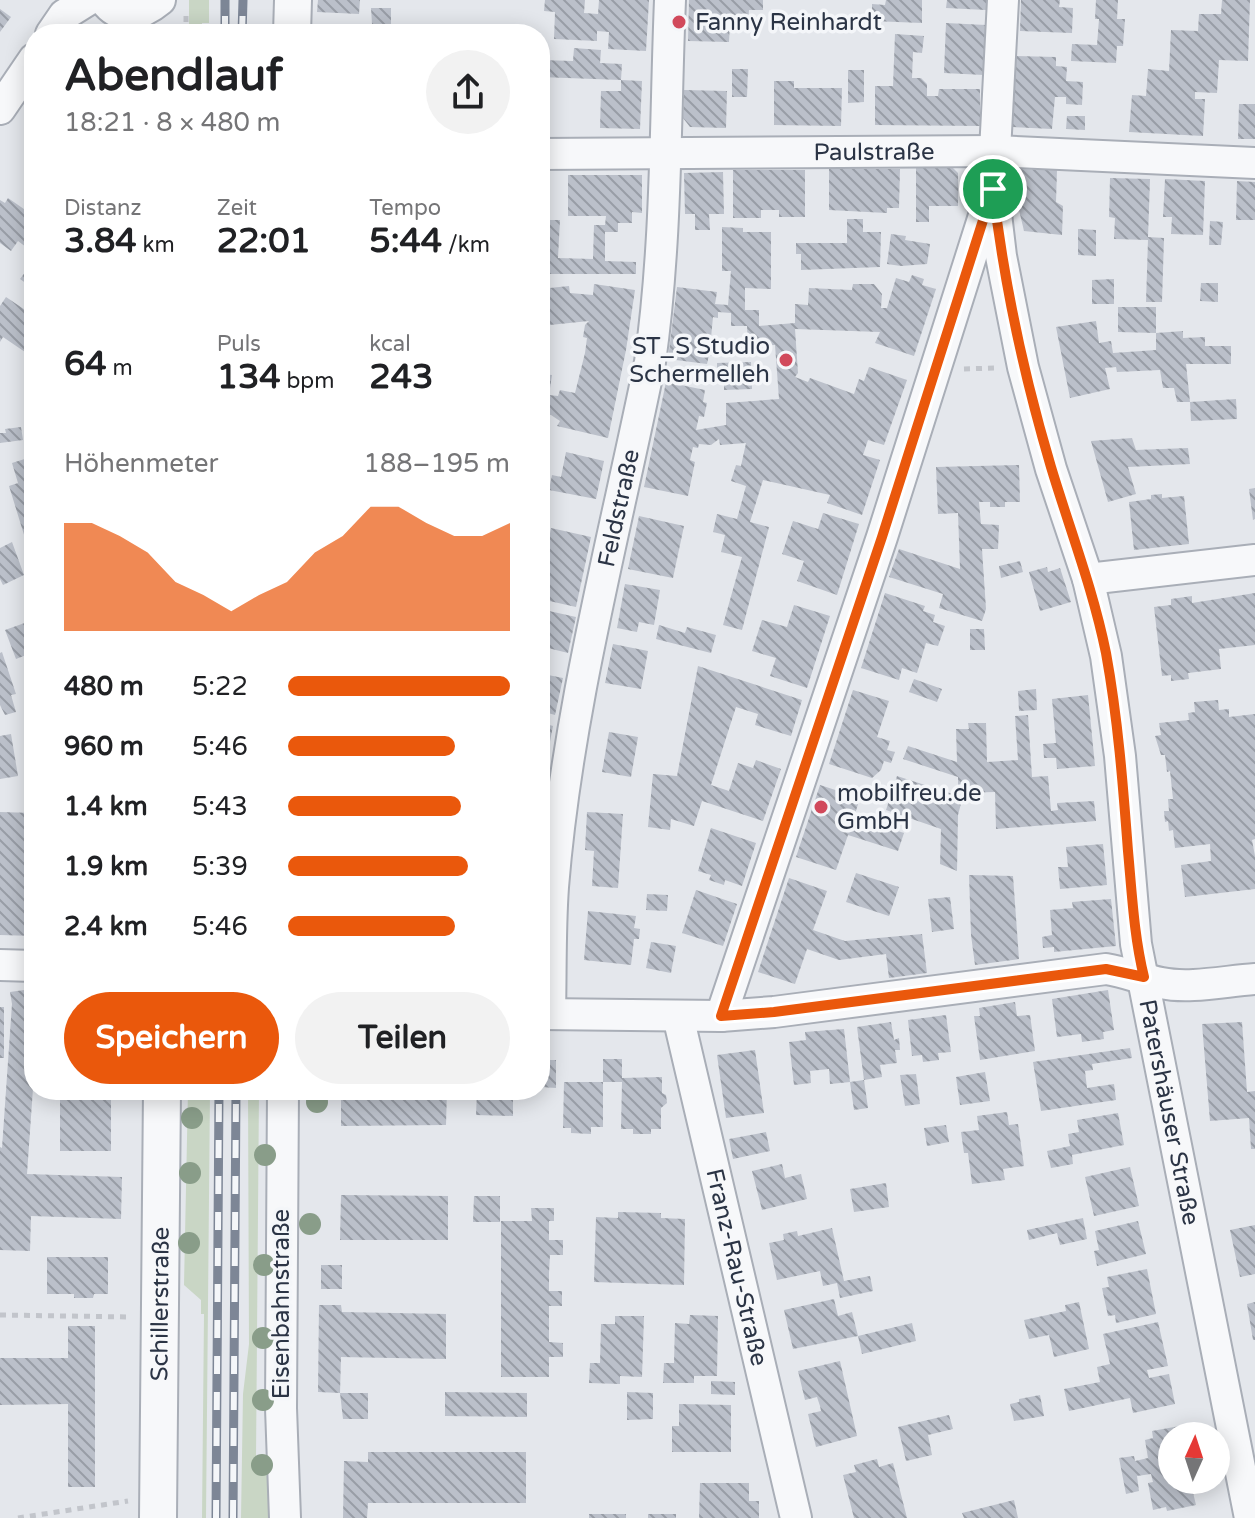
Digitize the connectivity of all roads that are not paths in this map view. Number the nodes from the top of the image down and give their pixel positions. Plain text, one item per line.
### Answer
1 (88, 0) edge
2 (104, 0) edge
3 (293, 0) edge
4 (670, 0) edge
5 (1003, 0) edge
6 (155, 15) edge
7 (59, 24) edge
8 (292, 24) edge
9 (24, 74) edge
10 (0, 109) edge
11 (995, 151) junction
12 (663, 152) junction
13 (550, 154) edge
14 (1255, 163) edge
15 (993, 189) junction
16 (1255, 560) edge
17 (1088, 579) junction
18 (550, 935) edge
19 (0, 965) edge
20 (24, 966) edge
21 (1144, 977) junction
22 (1255, 979) edge
23 (550, 1014) edge
24 (678, 1016) junction
25 (721, 1016) junction
26 (162, 1100) edge
27 (283, 1100) edge
28 (149, 1508) edge
29 (285, 1518) edge
30 (796, 1518) edge
31 (1250, 1518) edge

1 - 7 street
2 - 6 street
3 - 8 street
4 - 12 street, Feldstraße
5 - 11 street, Patershäuser Straße
9 - 10 street
11 - 12 street, Paulstraße
11 - 14 street, Paulstraße
11 - 15 street, Patershäuser Straße
12 - 13 street, Paulstraße
12 - 18 street, Feldstraße
15 - 17 street, Patershäuser Straße
15 - 25 street
16 - 17 street
17 - 21 street, Patershäuser Straße
19 - 20 street
21 - 22 street
21 - 25 street
21 - 31 street, Patershäuser Straße
23 - 24 street
24 - 25 street
24 - 30 street, Franz-Rau-Straße
26 - 28 street, Schillerstraße
27 - 29 street, Eisenbahnstraße

